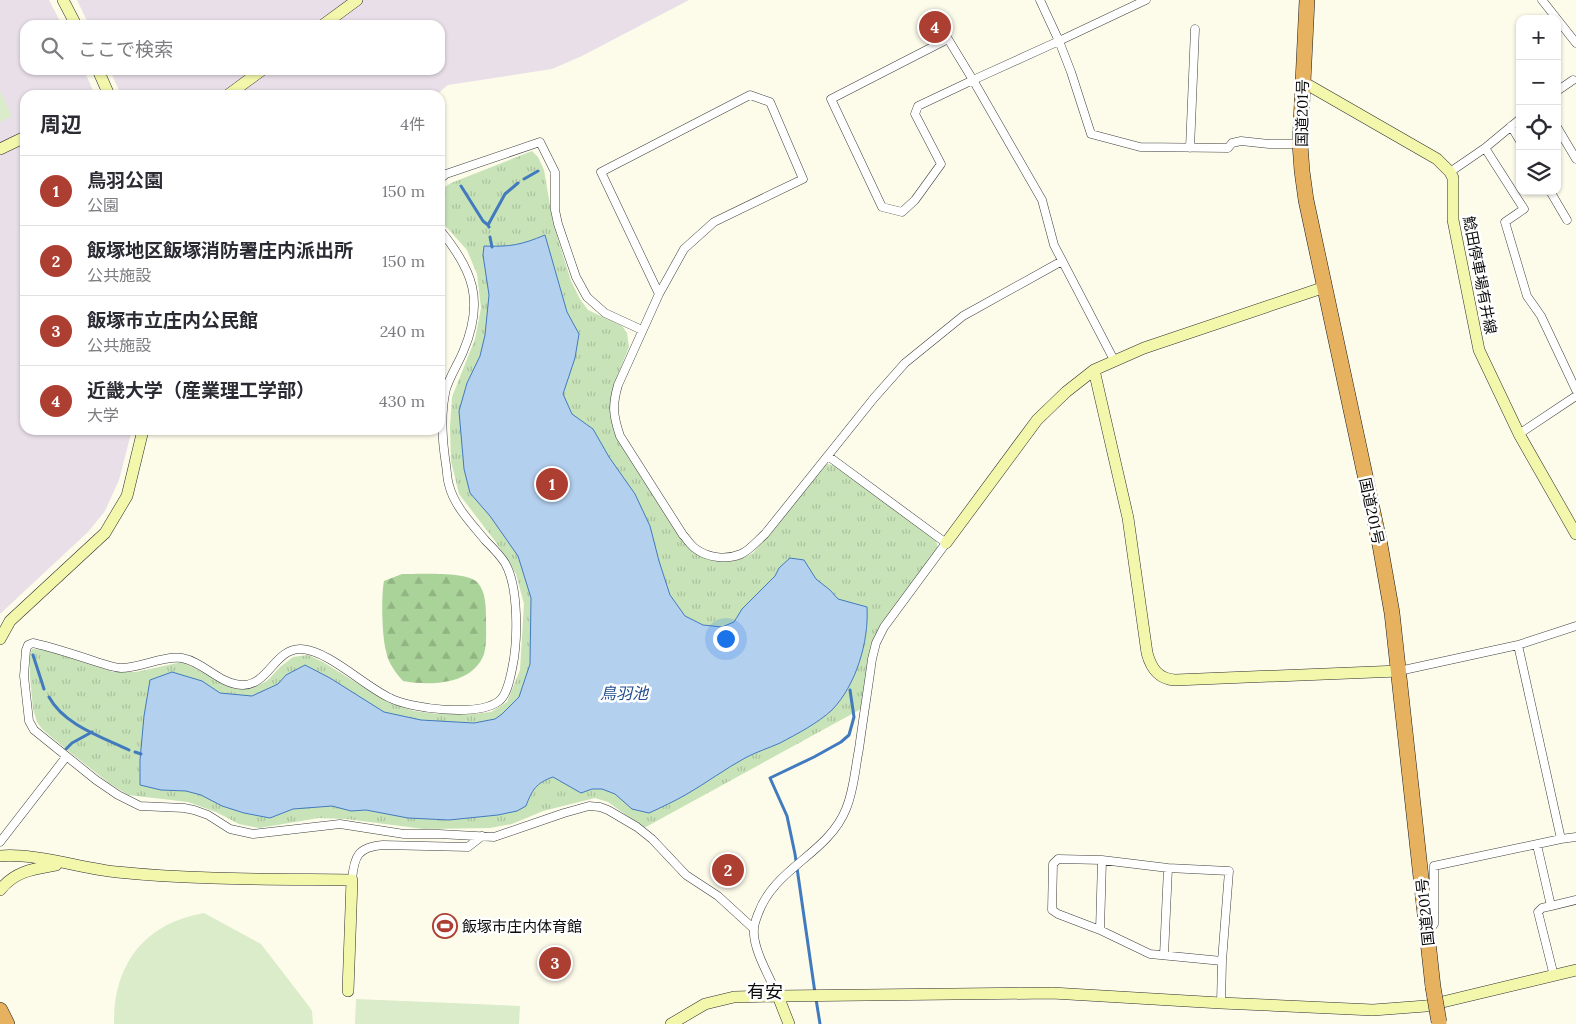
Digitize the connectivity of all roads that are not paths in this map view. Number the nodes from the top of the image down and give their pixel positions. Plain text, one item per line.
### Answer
1 (63, 0) edge
2 (357, 0) edge
3 (1040, 0) edge
4 (1146, 0) edge
5 (1307, 0) edge
6 (1542, 0) edge
7 (1554, 15) edge
8 (73, 20) edge
9 (330, 20) edge
10 (1561, 24) edge
11 (1195, 29) dead end
12 (1059, 41) junction
13 (1576, 43) edge
14 (100, 75) edge
15 (255, 75) edge
16 (973, 80) junction
17 (1573, 80) dead end
18 (1303, 82) junction
19 (1561, 88) edge
20 (107, 90) edge
21 (235, 90) edge
22 (1516, 122) edge
23 (1511, 126) junction
24 (1516, 134) edge
25 (1561, 134) edge
26 (20, 139) edge
27 (1300, 144) junction
28 (1190, 148) junction
29 (1485, 148) junction
30 (0, 149) edge
31 (1576, 159) edge
32 (1450, 172) junction
33 (445, 175) edge
34 (1552, 195) edge
35 (1566, 220) dead end
36 (445, 236) edge
37 (1062, 261) junction
38 (1325, 287) junction
39 (659, 294) junction
40 (642, 330) junction
41 (1114, 360) junction
42 (1094, 370) junction
43 (1576, 390) edge
44 (445, 395) edge
45 (1576, 396) edge
46 (1519, 434) junction
47 (142, 435) edge
48 (442, 435) edge
49 (828, 456) junction
50 (1576, 534) edge
51 (946, 543) junction
52 (1576, 626) edge
53 (0, 639) edge
54 (1518, 644) junction
55 (1399, 671) junction
56 (66, 757) junction
57 (482, 836) junction
58 (1576, 837) edge
59 (1561, 838) junction
60 (0, 842) edge
61 (1537, 845) junction
62 (0, 856) edge
63 (1102, 860) junction
64 (62, 863) junction
65 (1168, 868) junction
66 (352, 880) junction
67 (0, 890) edge
68 (1576, 900) edge
69 (1551, 906) junction
70 (754, 929) junction
71 (1100, 930) junction
72 (1427, 933) junction
73 (1164, 955) junction
74 (1222, 961) junction
75 (1576, 970) edge
76 (1554, 976) junction
77 (348, 991) dead end
78 (778, 996) junction
79 (1221, 1003) junction
80 (0, 1010) edge
81 (1439, 1023) edge
82 (7, 1024) edge
83 (671, 1024) edge
84 (789, 1024) edge

1 - 8 street
2 - 9 street
3 - 12 street
4 - 12 street
5 - 18 highway, 国道201号
6 - 7 street
10 - 13 street
11 - 28 street
12 - 16 street
12 - 28 street
14 - 20 street
15 - 21 street
16 - 16 street
16 - 37 street
17 - 19 street
18 - 27 highway, 国道201号
18 - 32 street
22 - 23 street
23 - 24 street
23 - 29 street
25 - 31 street
26 - 30 street
27 - 28 street
27 - 38 highway, 国道201号
29 - 32 street
29 - 43 street
32 - 46 street, 鯰田停車場有井線
33 - 40 street
34 - 35 street
36 - 44 street
37 - 41 street
37 - 49 street
38 - 41 street
38 - 55 highway, 国道201号
39 - 39 street
39 - 40 street
40 - 49 street
41 - 42 street
42 - 51 street
42 - 55 street
45 - 46 street
46 - 50 street, 鯰田停車場有井線
47 - 53 street
48 - 56 street
49 - 51 street
51 - 70 street
52 - 54 street
54 - 55 street
54 - 59 street
55 - 72 highway, 国道201号
56 - 57 street
56 - 60 street
57 - 66 street
57 - 70 street
58 - 59 street
59 - 61 street
61 - 69 street
61 - 72 street
62 - 64 street
63 - 65 street
63 - 71 street
63 - 71 street
64 - 66 street
64 - 67 street
65 - 73 street
65 - 74 street
66 - 77 street
68 - 69 street
69 - 76 street
70 - 78 street
71 - 73 street
72 - 81 highway, 国道201号, bridge
73 - 74 street
74 - 79 street
75 - 76 street
76 - 79 street
78 - 79 street
78 - 83 street
78 - 84 street
80 - 82 highway

